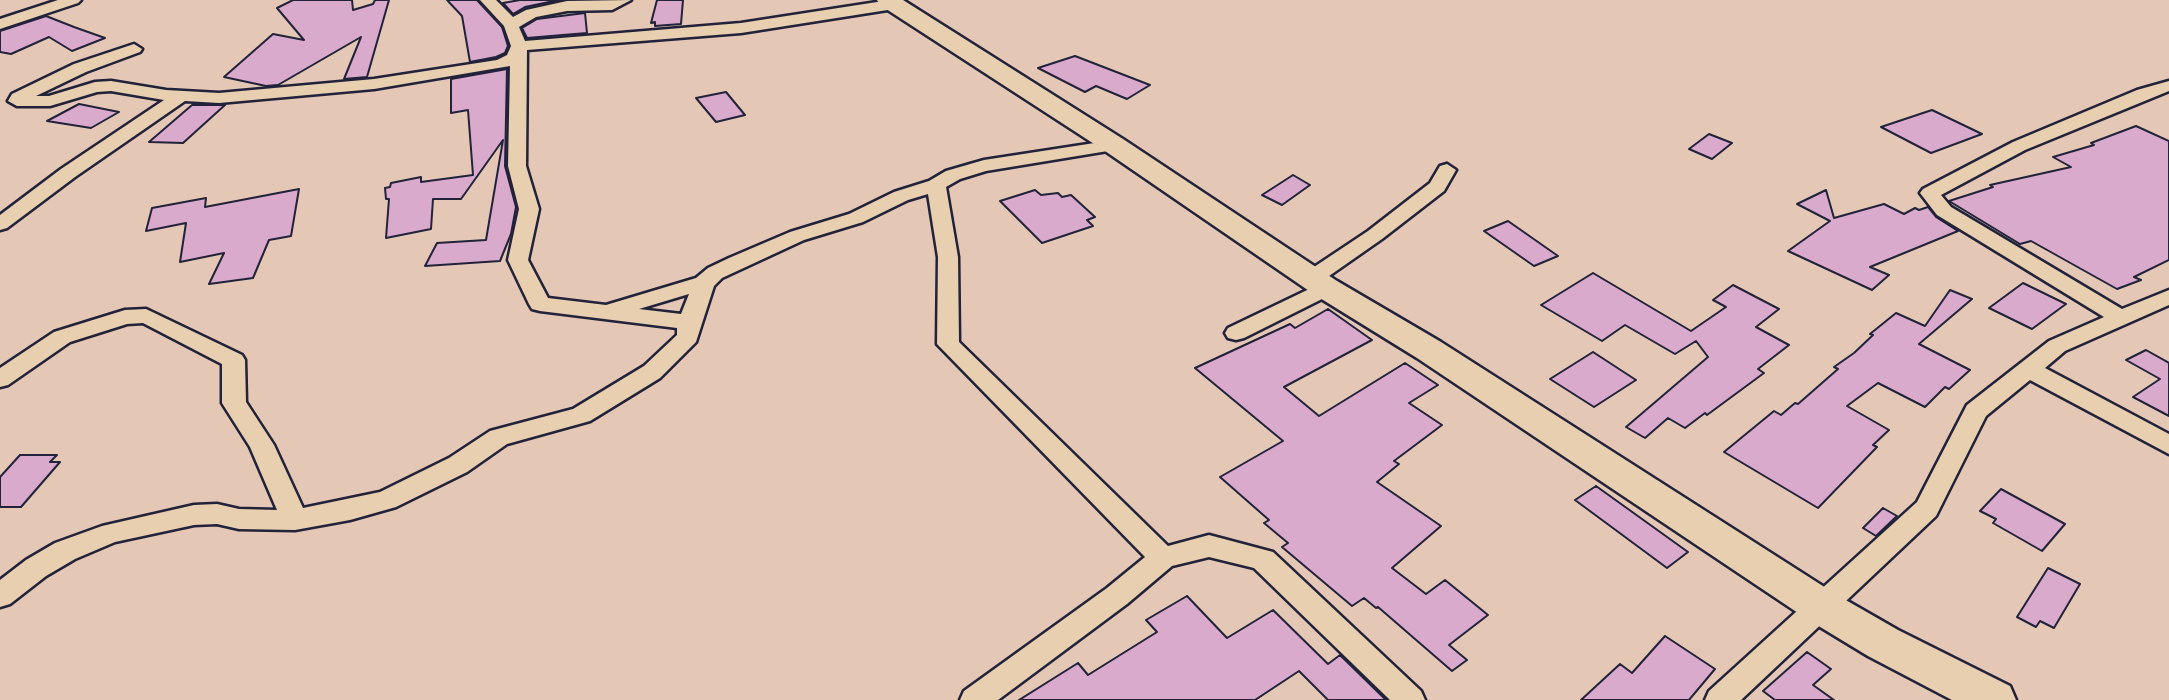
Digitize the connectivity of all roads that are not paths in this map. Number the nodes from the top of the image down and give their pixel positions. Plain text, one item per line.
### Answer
1 (73, 0) edge
2 (488, 0) edge
3 (623, 0) edge
4 (891, 2) edge
5 (0, 24) edge
6 (512, 25) junction
7 (519, 46) junction
8 (134, 49) dead end
9 (2169, 86) edge
10 (180, 97) junction
11 (8, 102) edge
12 (1114, 145) junction
13 (1447, 170) dead end
14 (936, 185) junction
15 (0, 224) edge
16 (704, 283) junction
17 (1319, 283) junction
18 (2169, 297) edge
19 (601, 313) junction
20 (2121, 318) junction
21 (689, 322) junction
22 (1236, 333) dead end
23 (2029, 369) junction
24 (0, 379) edge
25 (2169, 445) edge
26 (295, 520) junction
27 (1163, 558) junction
28 (0, 596) edge
29 (1822, 607) junction
30 (975, 700) edge
31 (1410, 700) edge
32 (1720, 700) edge
33 (1994, 700) edge

1 - 5 street
2 - 6 street
3 - 6 street
4 - 7 street
4 - 12 main road
6 - 7 street
7 - 10 street
7 - 19 street
8 - 11 street
9 - 20 street
10 - 11 street
10 - 15 street
12 - 14 street
12 - 17 main road
13 - 17 street
14 - 16 street
14 - 27 street
16 - 19 street
16 - 21 street
17 - 22 street
17 - 29 main road
18 - 20 street
19 - 21 street
20 - 23 street
21 - 26 street
23 - 25 street
23 - 29 street
24 - 26 street
26 - 28 street
27 - 30 street
27 - 31 street
29 - 32 street
29 - 33 main road

